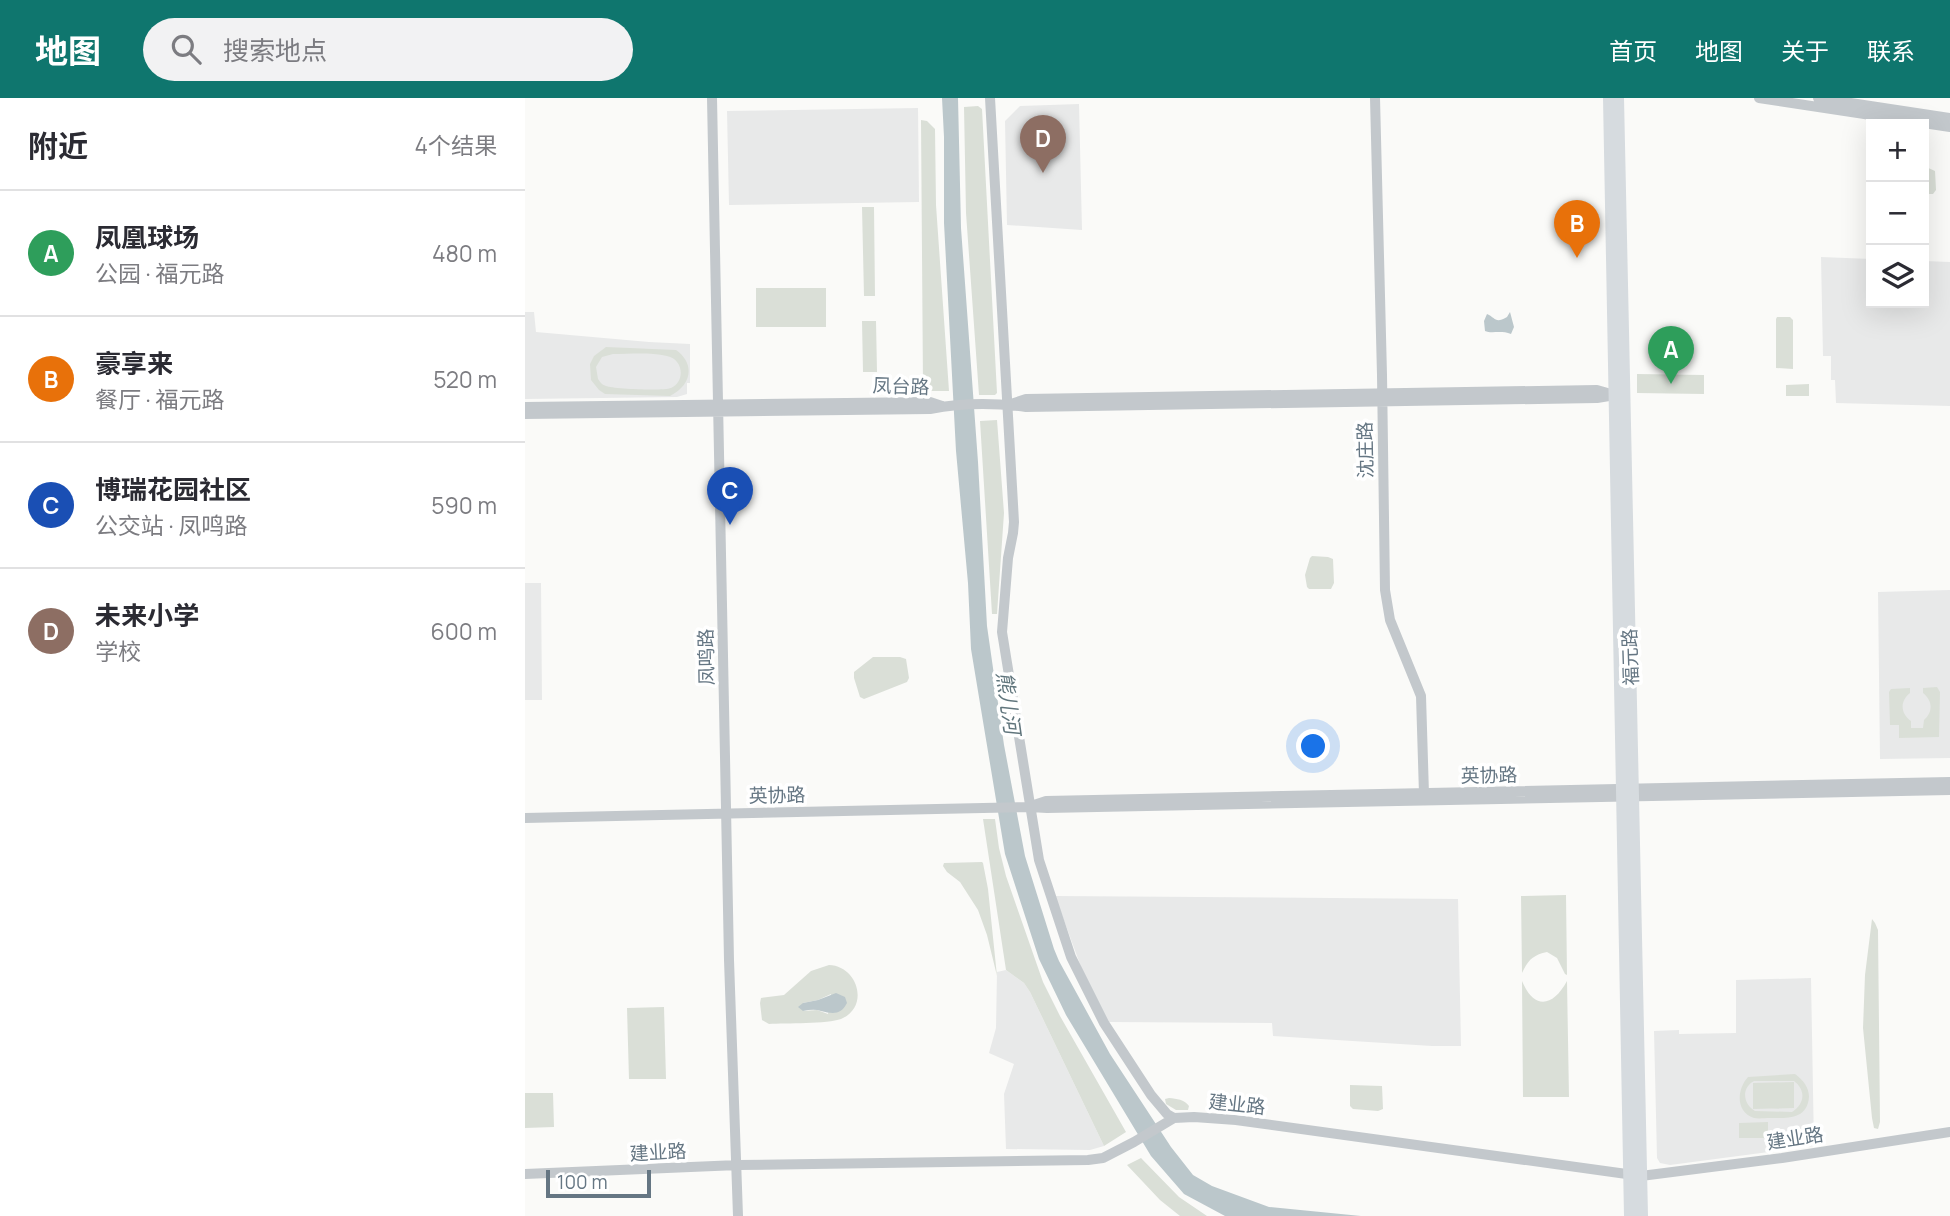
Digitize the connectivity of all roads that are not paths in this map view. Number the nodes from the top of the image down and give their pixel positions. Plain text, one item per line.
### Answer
1 (712, 98) edge
2 (990, 98) edge
3 (1375, 98) edge
4 (1609, 98) edge
5 (1618, 98) edge
6 (1759, 98) edge
7 (1818, 98) edge
8 (1861, 105) edge
9 (1950, 118) edge
10 (1950, 127) edge
11 (1615, 395) junction
12 (1382, 397) junction
13 (1007, 405) junction
14 (525, 407) edge
15 (718, 408) junction
16 (525, 414) edge
17 (1950, 782) edge
18 (1950, 790) edge
19 (1628, 793) junction
20 (1424, 794) junction
21 (1026, 807) junction
22 (726, 814) junction
23 (525, 818) edge
24 (1174, 1118) junction
25 (1950, 1132) edge
26 (738, 1166) junction
27 (525, 1174) edge
28 (1635, 1176) junction
29 (739, 1216) edge
30 (1630, 1216) edge
31 (1642, 1216) edge

1 - 15 street, 凤鸣路
2 - 13 street
3 - 12 street, 沈庄路
4 - 11 main road, 福元路
5 - 19 main road, 福元路
6 - 8 street
7 - 8 street
8 - 9 street
8 - 10 street
11 - 12 street, 凤台路
11 - 19 main road, 福元路
12 - 13 street, 凤台路
12 - 20 street, 沈庄路
13 - 15 street, 凤台路
13 - 21 street
14 - 15 street, 凤台路
15 - 16 street, 凤台路
15 - 22 street, 凤鸣路
17 - 19 street, 英协路
18 - 19 street, 英协路
19 - 20 street, 英协路
19 - 21 street, 英协路
19 - 28 main road, 福元路
20 - 21 street, 英协路
21 - 22 street, 英协路
21 - 24 street
22 - 23 street, 英协路
22 - 26 street, 凤鸣路
24 - 26 street, 建业路
24 - 28 street, 建业路
25 - 28 street, 建业路
26 - 27 street, 建业路
26 - 29 street, 凤鸣路
28 - 30 main road, 福元路
28 - 31 main road, 福元路

